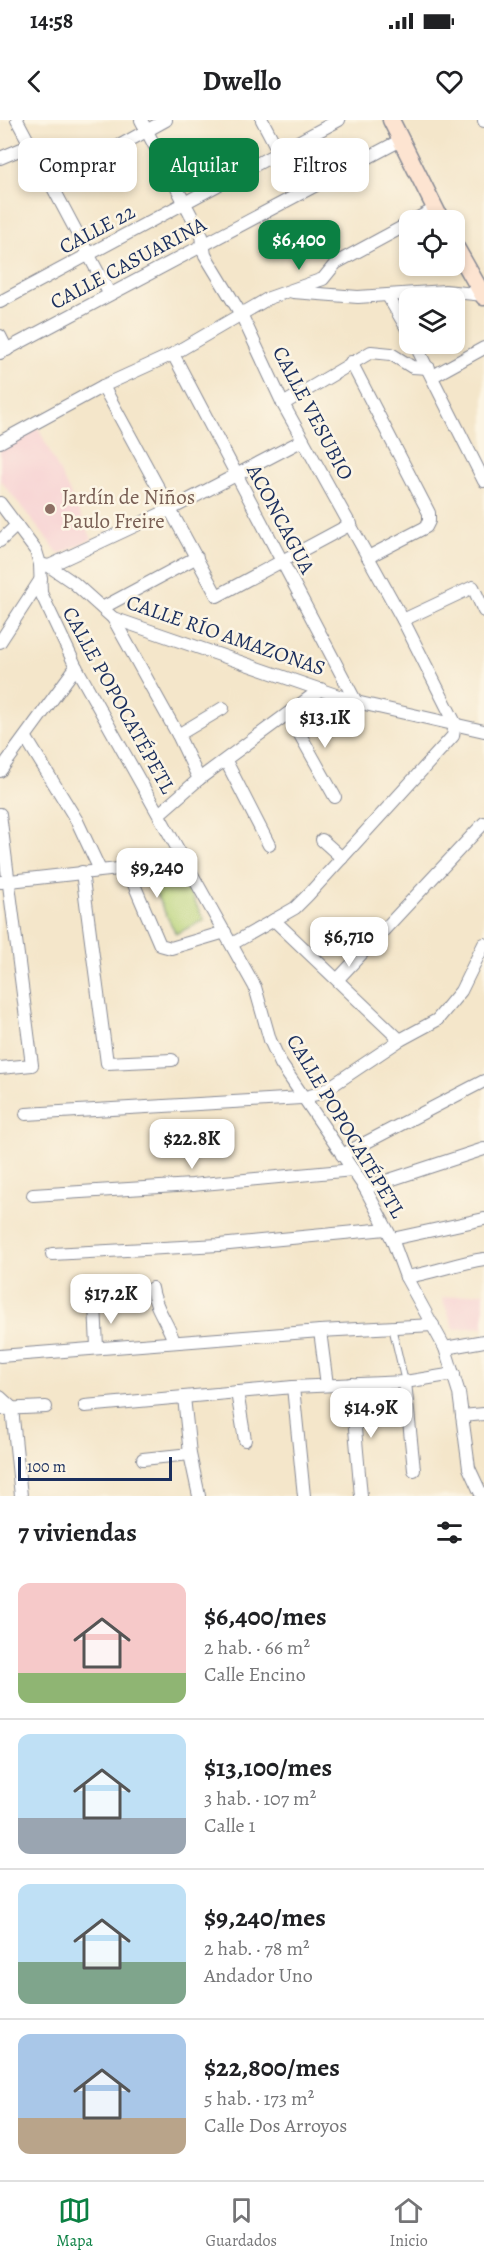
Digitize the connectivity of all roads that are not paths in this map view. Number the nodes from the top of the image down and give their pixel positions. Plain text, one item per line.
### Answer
1 (17, 120) edge
2 (141, 120) edge
3 (166, 120) edge
4 (262, 120) edge
5 (339, 120) edge
6 (391, 120) edge
7 (147, 133) junction
8 (27, 138) edge
9 (137, 138) edge
10 (272, 138) edge
11 (306, 138) edge
12 (401, 140) junction
13 (18, 150) edge
14 (369, 156) edge
15 (271, 157) edge
16 (0, 158) edge
17 (57, 192) edge
18 (300, 192) edge
19 (186, 204) junction
20 (436, 210) edge
21 (399, 229) edge
22 (203, 246) junction
23 (89, 255) junction
24 (465, 263) edge
25 (324, 279) junction
26 (286, 292) junction
27 (109, 293) junction
28 (324, 294) junction
29 (388, 296) junction
30 (484, 296) edge
31 (0, 302) edge
32 (399, 315) edge
33 (242, 316) junction
34 (0, 336) edge
35 (484, 348) edge
36 (3, 351) edge
37 (173, 354) junction
38 (421, 354) edge
39 (351, 362) junction
40 (431, 372) junction
41 (102, 386) junction
42 (283, 404) junction
43 (303, 440) junction
44 (0, 442) edge
45 (236, 475) junction
46 (484, 481) edge
47 (0, 503) edge
48 (171, 509) junction
49 (351, 524) junction
50 (17, 525) junction
51 (0, 541) edge
52 (197, 557) junction
53 (368, 557) junction
54 (282, 562) junction
55 (44, 565) junction
56 (40, 579) junction
57 (102, 608) junction
58 (484, 611) edge
59 (113, 618) junction
60 (403, 620) junction
61 (0, 642) edge
62 (76, 667) junction
63 (321, 689) junction
64 (356, 702) junction
65 (223, 708) dead end
66 (289, 715) junction
67 (455, 723) junction
68 (484, 731) edge
69 (178, 735) junction
70 (26, 738) junction
71 (226, 760) junction
72 (0, 771) edge
73 (199, 779) junction
74 (335, 797) dead end
75 (0, 814) edge
76 (159, 814) junction
77 (484, 823) edge
78 (322, 840) dead end
79 (269, 845) dead end
80 (342, 858) junction
81 (100, 870) junction
82 (82, 872) junction
83 (3, 882) edge
84 (274, 920) junction
85 (225, 932) junction
86 (232, 944) junction
87 (482, 948) edge
88 (484, 969) edge
89 (338, 979) junction
90 (400, 1040) junction
91 (172, 1060) dead end
92 (0, 1068) edge
93 (484, 1081) edge
94 (301, 1098) junction
95 (26, 1114) dead end
96 (484, 1149) edge
97 (342, 1155) junction
98 (353, 1170) junction
99 (365, 1188) junction
100 (33, 1195) dead end
101 (484, 1219) edge
102 (389, 1234) junction
103 (52, 1254) dead end
104 (484, 1259) edge
105 (406, 1277) junction
106 (152, 1288) dead end
107 (95, 1304) dead end
108 (434, 1325) junction
109 (392, 1327) junction
110 (320, 1331) junction
111 (484, 1341) edge
112 (174, 1342) junction
113 (97, 1347) junction
114 (445, 1348) junction
115 (0, 1356) edge
116 (454, 1374) junction
117 (405, 1382) junction
118 (351, 1384) junction
119 (327, 1385) junction
120 (293, 1388) junction
121 (237, 1392) junction
122 (0, 1396) edge
123 (184, 1397) junction
124 (85, 1406) dead end
125 (46, 1407) dead end
126 (6, 1408) edge
127 (484, 1414) edge
128 (462, 1416) junction
129 (245, 1440) dead end
130 (190, 1454) junction
131 (143, 1459) dead end
132 (414, 1470) dead end
133 (480, 1478) edge
134 (21, 1496) edge
135 (200, 1496) edge
136 (304, 1496) edge
137 (361, 1496) edge
138 (482, 1496) edge

1 - 8 street
2 - 7 street, CALLE VESUBIO
3 - 7 street
4 - 10 street
5 - 11 street, CALLE 22
6 - 12 main road
7 - 9 street
7 - 19 street, CALLE VESUBIO
12 - 14 street, CALLE CASUARINA
12 - 20 main road
13 - 16 street
15 - 19 street, CALLE 22
17 - 23 street
18 - 22 street, CALLE CASUARINA
19 - 22 street, CALLE VESUBIO
19 - 23 street, CALLE 22
21 - 25 street
22 - 27 street, CALLE CASUARINA
22 - 33 street, CALLE VESUBIO
23 - 27 street
23 - 31 street, CALLE 22
24 - 30 main road
25 - 26 street
25 - 28 street
26 - 28 street
26 - 33 street
27 - 36 street, CALLE CASUARINA
28 - 29 street
29 - 30 street
29 - 32 street
33 - 37 street
33 - 42 street, CALLE VESUBIO
34 - 36 street
35 - 40 street
37 - 41 street
37 - 45 street, ACONCAGUA
38 - 40 street
39 - 40 street
39 - 42 street
39 - 53 street
40 - 46 street
41 - 44 street
41 - 48 street
42 - 43 street, CALLE VESUBIO
43 - 45 street
43 - 49 street, CALLE VESUBIO
45 - 48 street
45 - 54 street, ACONCAGUA
47 - 50 street, CALLE POPOCATÉPETL
48 - 52 street
48 - 55 street
49 - 53 street, CALLE VESUBIO
49 - 54 street
50 - 51 street
50 - 55 street, CALLE POPOCATÉPETL
52 - 54 street
52 - 57 street
53 - 60 street, CALLE VESUBIO
54 - 64 street, ACONCAGUA
55 - 56 street, CALLE POPOCATÉPETL
55 - 57 street, CALLE RÍO AMAZONAS
56 - 61 street
56 - 62 street, CALLE POPOCATÉPETL
57 - 59 street, CALLE RÍO AMAZONAS
58 - 60 street
59 - 63 street, CALLE RÍO AMAZONAS
59 - 69 street
60 - 67 street, CALLE VESUBIO
62 - 70 street
62 - 76 street, CALLE POPOCATÉPETL
63 - 64 street, CALLE RÍO AMAZONAS
63 - 66 street
64 - 67 street, CALLE RÍO AMAZONAS
65 - 69 street
66 - 71 street
66 - 74 street
67 - 68 street, CALLE RÍO AMAZONAS
67 - 80 street
69 - 73 street
70 - 72 street
70 - 81 street
71 - 73 street
71 - 79 street
73 - 76 street
75 - 83 street
76 - 85 street, CALLE POPOCATÉPETL
77 - 89 street
78 - 80 street
80 - 84 street
81 - 82 street
81 - 85 street
82 - 83 street
82 - 91 street
83 - 92 street
84 - 86 street
84 - 89 street
85 - 86 street, CALLE POPOCATÉPETL
86 - 94 street, CALLE POPOCATÉPETL
87 - 88 street
87 - 90 street
89 - 90 street
90 - 94 street
93 - 97 street
94 - 95 street
94 - 97 street, CALLE POPOCATÉPETL
96 - 99 street
97 - 98 street, CALLE POPOCATÉPETL
98 - 99 street, CALLE POPOCATÉPETL
98 - 100 street
99 - 102 street, CALLE POPOCATÉPETL
101 - 102 street
102 - 103 street
102 - 105 street, CALLE POPOCATÉPETL
104 - 105 street
105 - 108 street, CALLE POPOCATÉPETL
106 - 112 street
107 - 113 street
108 - 109 street
108 - 114 street, CALLE POPOCATÉPETL
109 - 110 street
109 - 117 lane
110 - 112 street
110 - 119 street
111 - 114 street
112 - 113 street
113 - 115 street
114 - 116 street, CALLE POPOCATÉPETL
116 - 117 street
116 - 128 street, CALLE POPOCATÉPETL
117 - 118 street
117 - 132 street
118 - 119 street
118 - 137 street
119 - 120 street
120 - 121 street
120 - 136 street
121 - 123 street
121 - 129 street
122 - 126 street
123 - 124 street
123 - 130 street
125 - 126 street
126 - 134 street
127 - 128 street
128 - 133 street, CALLE POPOCATÉPETL
130 - 131 street
130 - 135 street
133 - 138 street, CALLE POPOCATÉPETL

